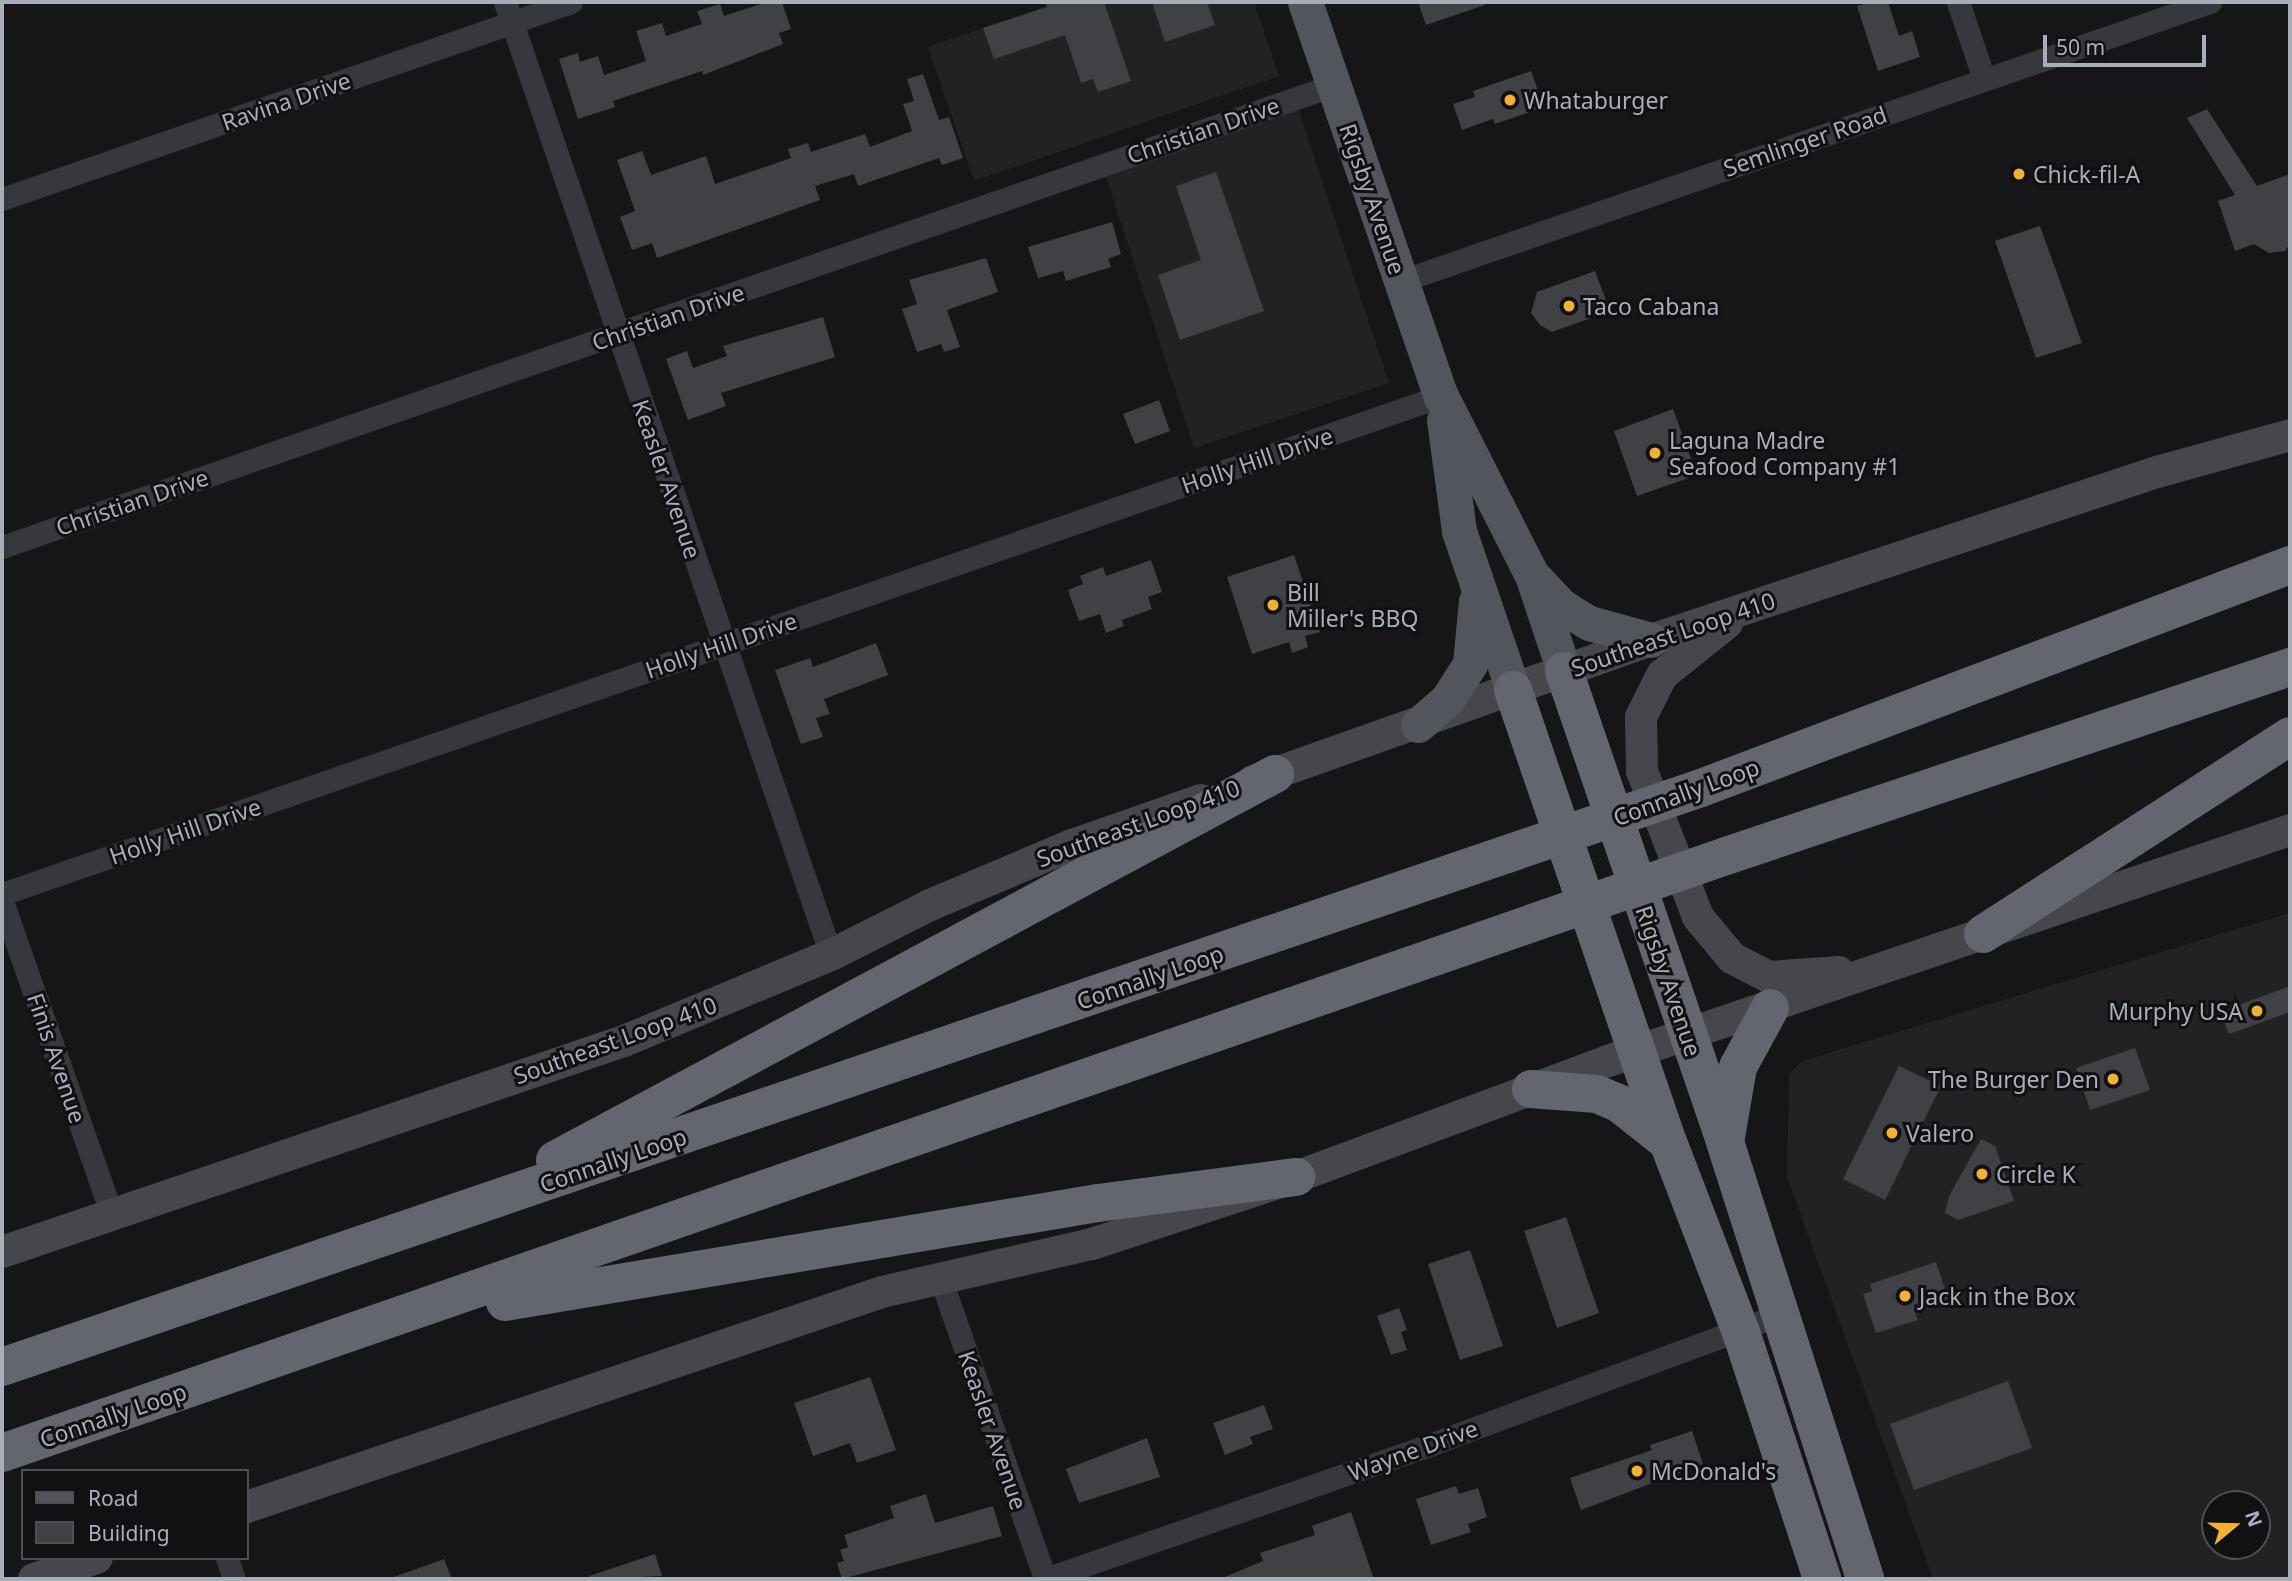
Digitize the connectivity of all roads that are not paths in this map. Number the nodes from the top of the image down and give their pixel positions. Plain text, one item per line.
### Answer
1 (571, 2) edge
2 (1305, 2) edge
3 (1958, 2) edge
4 (2210, 2) edge
5 (508, 12) edge
6 (1984, 79) junction
7 (1334, 85) junction
8 (2, 199) edge
9 (1401, 281) junction
10 (618, 335) junction
11 (1441, 396) junction
12 (2290, 435) edge
13 (2, 547) edge
14 (2290, 565) edge
15 (1532, 575) junction
16 (1476, 584) junction
17 (1745, 610) junction
18 (1651, 640) junction
19 (724, 644) junction
20 (2290, 667) edge
21 (1564, 671) junction
22 (1513, 690) junction
23 (1418, 725) junction
24 (2290, 736) edge
25 (1275, 774) junction
26 (2290, 830) edge
27 (2, 894) edge
28 (2, 901) edge
29 (1983, 934) junction
30 (831, 956) junction
31 (1874, 970) junction
32 (1770, 1008) junction
33 (1688, 1036) junction
34 (1636, 1051) junction
35 (1531, 1089) junction
36 (1668, 1142) junction
37 (1725, 1142) junction
38 (1296, 1177) junction
39 (457, 1213) junction
40 (112, 1215) junction
41 (2, 1252) edge
42 (941, 1280) junction
43 (1779, 1315) junction
44 (396, 1320) junction
45 (1741, 1332) junction
46 (2, 1367) edge
47 (2, 1453) edge
48 (248, 1507) edge
49 (91, 1560) edge
50 (227, 1560) edge
51 (34, 1579) edge
52 (234, 1579) edge
53 (1045, 1579) edge
54 (1822, 1579) edge
55 (1865, 1579) edge

1 - 5 street, Ravina Drive
2 - 7 main road, Rigsby Avenue
3 - 6 street
4 - 6 street, Semlinger Road
5 - 8 street, Ravina Drive
5 - 10 street, Keasler Avenue
6 - 9 street, Semlinger Road
7 - 9 main road, Rigsby Avenue
7 - 10 street, Christian Drive
9 - 11 main road, Rigsby Avenue
10 - 13 street, Christian Drive
10 - 19 street, Keasler Avenue
11 - 15 main road, Rigsby Avenue
11 - 16 main road, Rigsby Avenue
11 - 19 street, Holly Hill Drive
12 - 17 main road, Southeast Loop 410
14 - 39 highway, Connally Loop
15 - 18 main road
15 - 21 main road, Rigsby Avenue
16 - 22 main road, Rigsby Avenue
16 - 23 main road
17 - 18 main road, Southeast Loop 410
17 - 31 main road
18 - 21 main road, Southeast Loop 410
19 - 27 street, Holly Hill Drive
19 - 30 street, Keasler Avenue
20 - 44 highway, Connally Loop
21 - 22 main road, Southeast Loop 410
21 - 33 highway, Rigsby Avenue
22 - 23 main road, Southeast Loop 410
22 - 34 highway, Rigsby Avenue
23 - 25 main road, Southeast Loop 410
24 - 29 highway
25 - 30 main road, Southeast Loop 410
25 - 39 highway
26 - 29 main road
28 - 40 street, Finis Avenue
29 - 31 main road
30 - 40 main road, Southeast Loop 410
31 - 32 main road
32 - 33 main road
32 - 37 highway
33 - 34 main road
33 - 37 highway, Rigsby Avenue
34 - 35 main road
34 - 36 highway, Rigsby Avenue
35 - 36 highway
35 - 38 main road
36 - 45 highway, Rigsby Avenue
37 - 43 highway, Rigsby Avenue
38 - 42 main road
38 - 44 highway
39 - 46 highway, Connally Loop
40 - 41 main road, Southeast Loop 410
42 - 48 main road
42 - 53 street, Keasler Avenue
43 - 45 street, Wayne Drive
43 - 55 highway, Rigsby Avenue
44 - 47 highway, Connally Loop
45 - 53 street, Wayne Drive
45 - 54 highway, Rigsby Avenue
49 - 51 main road
50 - 52 street

